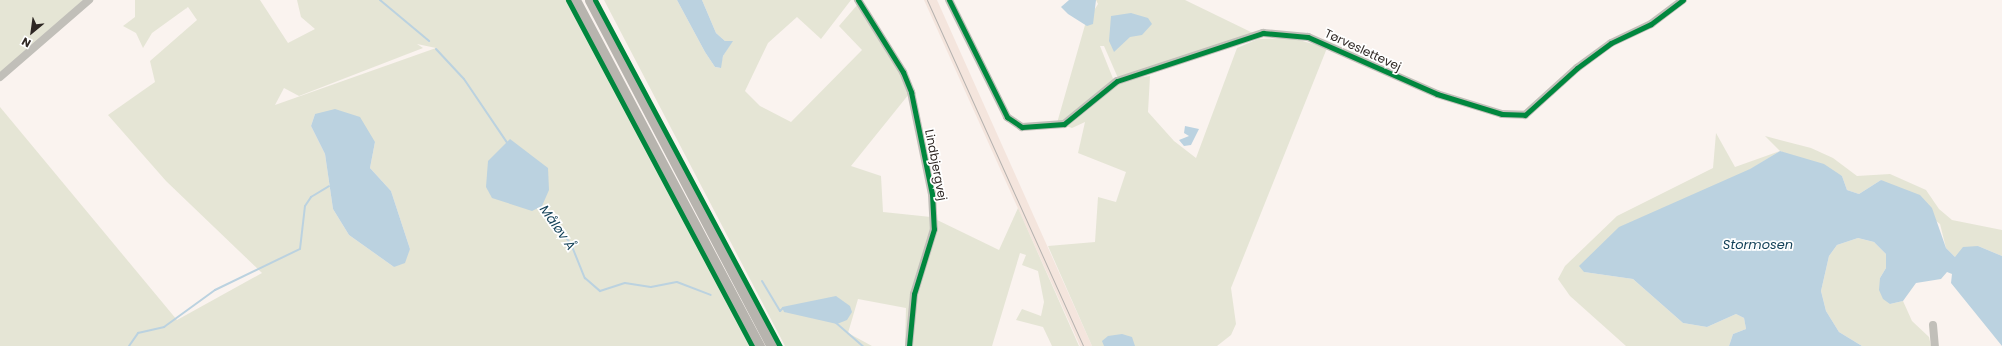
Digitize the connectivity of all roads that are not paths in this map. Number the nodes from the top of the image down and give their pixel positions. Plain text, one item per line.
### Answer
1 (89, 0) edge
2 (575, 0) edge
3 (590, 0) edge
4 (858, 0) edge
5 (949, 0) edge
6 (1683, 0) edge
7 (0, 77) edge
8 (1933, 325) dead end
9 (759, 346) edge
10 (772, 346) edge
11 (909, 346) edge
12 (1935, 346) edge

1 - 7 street
2 - 9 main road
3 - 10 main road
4 - 11 street, Lindbjergvej
5 - 6 street, Tørveslettevej
8 - 12 street

